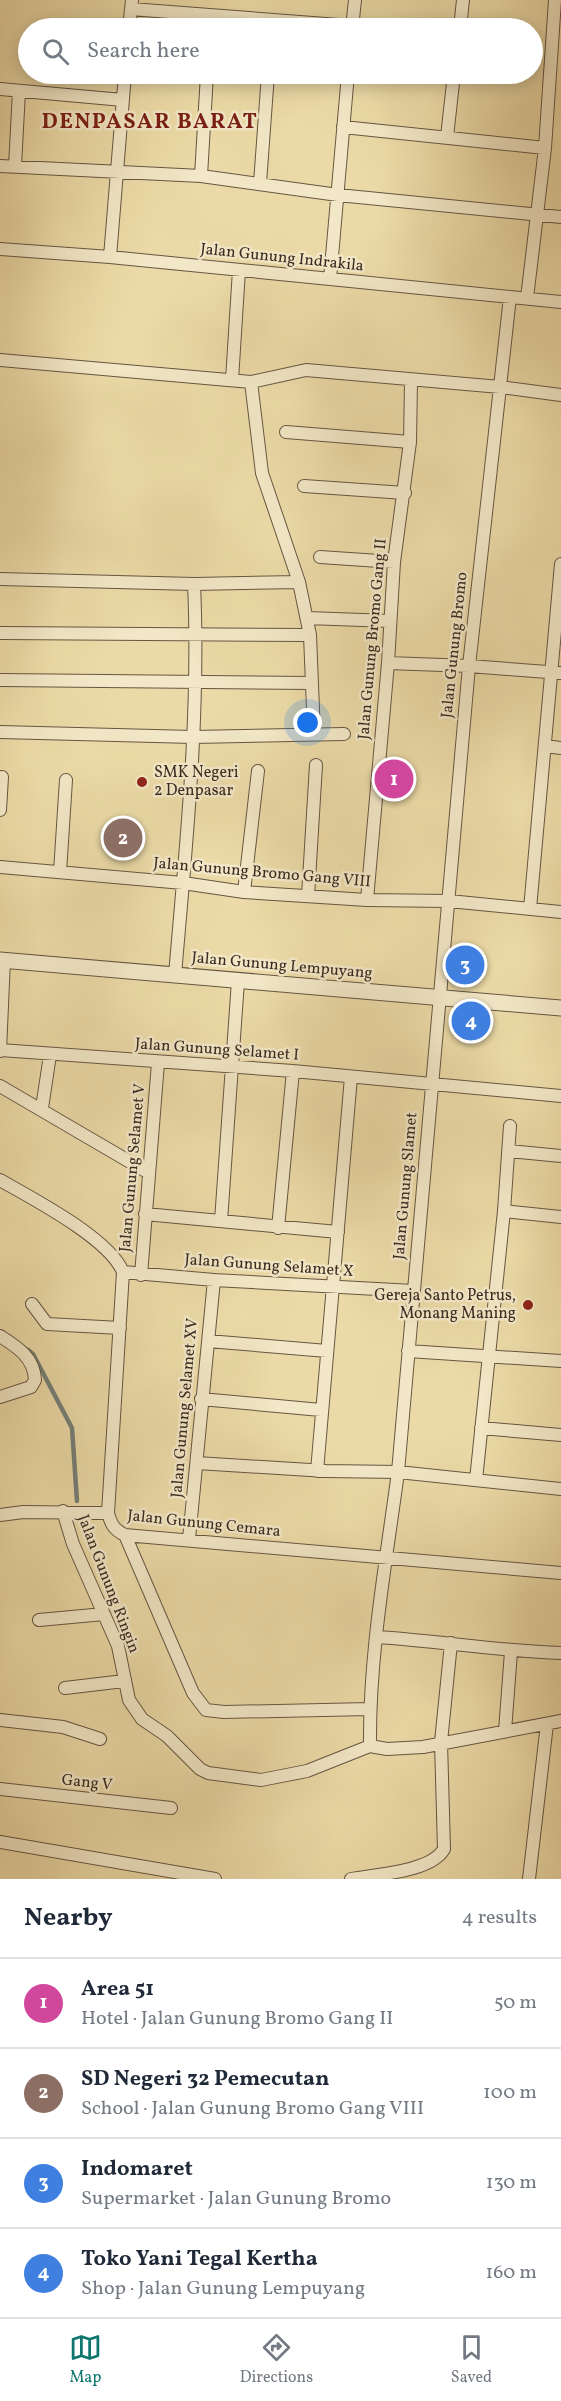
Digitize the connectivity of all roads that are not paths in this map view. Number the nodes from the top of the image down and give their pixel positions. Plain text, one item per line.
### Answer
1 (355, 0) edge
2 (463, 0) edge
3 (555, 0) edge
4 (131, 4) edge
5 (210, 15) junction
6 (210, 18) edge
7 (231, 18) edge
8 (353, 18) edge
9 (461, 18) edge
10 (556, 52) edge
11 (124, 84) edge
12 (206, 84) edge
13 (267, 84) edge
14 (347, 84) edge
15 (453, 84) edge
16 (0, 89) edge
17 (19, 91) junction
18 (123, 100) junction
19 (343, 127) junction
20 (447, 137) junction
21 (545, 148) junction
22 (0, 166) edge
23 (15, 166) junction
24 (117, 173) junction
25 (201, 176) junction
26 (260, 183) junction
27 (338, 195) junction
28 (536, 215) junction
29 (561, 217) edge
30 (0, 249) edge
31 (110, 257) junction
32 (239, 270) junction
33 (330, 279) junction
34 (510, 297) junction
35 (527, 298) junction
36 (561, 302) edge
37 (0, 360) edge
38 (232, 380) junction
39 (411, 381) junction
40 (251, 382) junction
41 (500, 387) junction
42 (561, 395) edge
43 (286, 432) dead end
44 (410, 442) junction
45 (304, 486) dead end
46 (405, 493) junction
47 (320, 557) dead end
48 (394, 562) junction
49 (561, 564) edge
50 (0, 579) edge
51 (299, 582) junction
52 (194, 584) junction
53 (560, 598) edge
54 (307, 618) junction
55 (390, 621) junction
56 (0, 633) edge
57 (310, 635) junction
58 (196, 636) junction
59 (388, 663) junction
60 (469, 666) junction
61 (556, 673) edge
62 (0, 680) edge
63 (195, 683) junction
64 (312, 683) junction
65 (0, 732) edge
66 (314, 734) junction
67 (344, 734) dead end
68 (193, 737) junction
69 (545, 746) junction
70 (561, 748) edge
71 (316, 765) dead end
72 (258, 771) dead end
73 (2, 777) dead end
74 (66, 780) dead end
75 (0, 810) edge
76 (0, 867) edge
77 (60, 872) junction
78 (183, 883) junction
79 (244, 892) junction
80 (308, 896) junction
81 (367, 900) junction
82 (449, 902) junction
83 (530, 909) junction
84 (561, 912) edge
85 (2, 960) edge
86 (175, 975) junction
87 (238, 981) junction
88 (439, 997) junction
89 (561, 1008) edge
90 (0, 1050) edge
91 (50, 1056) junction
92 (158, 1063) junction
93 (233, 1069) junction
94 (293, 1071) junction
95 (351, 1077) junction
96 (432, 1083) junction
97 (0, 1086) edge
98 (561, 1096) edge
99 (42, 1108) junction
100 (510, 1126) dead end
101 (509, 1151) junction
102 (561, 1156) edge
103 (148, 1173) junction
104 (0, 1180) edge
105 (504, 1211) junction
106 (145, 1214) junction
107 (561, 1217) edge
108 (221, 1221) junction
109 (278, 1228) junction
110 (338, 1232) junction
111 (123, 1272) junction
112 (141, 1275) junction
113 (214, 1280) junction
114 (333, 1287) junction
115 (413, 1291) junction
116 (32, 1304) dead end
117 (120, 1328) junction
118 (0, 1336) edge
119 (208, 1341) junction
120 (327, 1352) junction
121 (408, 1352) junction
122 (490, 1356) junction
123 (561, 1360) edge
124 (0, 1397) edge
125 (201, 1399) junction
126 (321, 1410) junction
127 (481, 1428) junction
128 (561, 1435) edge
129 (197, 1463) junction
130 (316, 1470) junction
131 (398, 1472) junction
132 (476, 1480) junction
133 (561, 1489) edge
134 (66, 1511) junction
135 (108, 1513) junction
136 (0, 1515) edge
137 (125, 1535) junction
138 (189, 1539) junction
139 (387, 1558) junction
140 (561, 1573) edge
141 (105, 1614) junction
142 (39, 1620) dead end
143 (377, 1637) junction
144 (451, 1643) junction
145 (511, 1652) junction
146 (561, 1653) edge
147 (124, 1681) junction
148 (65, 1688) dead end
149 (369, 1709) junction
150 (0, 1720) edge
151 (561, 1721) edge
152 (547, 1724) junction
153 (505, 1731) junction
154 (100, 1739) dead end
155 (441, 1742) junction
156 (370, 1746) junction
157 (0, 1789) edge
158 (171, 1808) dead end
159 (0, 1842) edge
160 (215, 1879) edge
161 (351, 1879) edge
162 (530, 1879) edge

1 - 8 street
2 - 9 street
3 - 10 street
4 - 5 street
5 - 6 street
5 - 7 street
10 - 21 street
11 - 18 street
12 - 25 street
13 - 26 street
14 - 19 street
15 - 20 street
16 - 17 street
17 - 18 street
17 - 23 street
18 - 24 street
19 - 20 street
19 - 27 street
20 - 21 street
21 - 28 street
22 - 23 street
23 - 24 street
24 - 25 street
24 - 31 street
25 - 26 street
26 - 27 street
27 - 28 street
27 - 33 street
28 - 29 street
28 - 35 street
30 - 31 street, Jalan Gunung Indrakila
31 - 32 street, Jalan Gunung Indrakila
32 - 33 street, Jalan Gunung Indrakila
32 - 38 street
33 - 34 street, Jalan Gunung Indrakila
34 - 35 street, Jalan Gunung Indrakila
34 - 41 street, Jalan Gunung Bromo
35 - 36 street, Jalan Gunung Indrakila
37 - 38 street
38 - 40 street
39 - 40 street
39 - 41 street
39 - 44 street, Jalan Gunung Bromo Gang II
40 - 51 street
41 - 42 street
41 - 60 street, Jalan Gunung Bromo
43 - 44 street
44 - 46 street, Jalan Gunung Bromo Gang II
45 - 46 street
46 - 48 street, Jalan Gunung Bromo Gang II
47 - 48 street
48 - 55 street, Jalan Gunung Bromo Gang II
49 - 53 street
50 - 52 street
51 - 52 street
51 - 54 street
52 - 58 street
53 - 61 street
54 - 55 street
54 - 57 street
55 - 59 street, Jalan Gunung Bromo Gang II
56 - 58 street
57 - 58 street
57 - 64 street
58 - 63 street
59 - 60 street
59 - 81 street, Jalan Gunung Bromo Gang II
60 - 61 street
60 - 82 street, Jalan Gunung Bromo
61 - 69 street
62 - 63 street
63 - 64 street
63 - 68 street
64 - 66 street
65 - 68 street
66 - 67 street
66 - 68 street
68 - 78 street
69 - 70 street
69 - 83 street
71 - 80 street
72 - 79 street
73 - 75 street
74 - 77 street
76 - 77 street, Jalan Gunung Bromo Gang VIII
77 - 78 street, Jalan Gunung Bromo Gang VIII
78 - 79 street, Jalan Gunung Bromo Gang VIII
78 - 86 street
79 - 80 street, Jalan Gunung Bromo Gang VIII
80 - 81 street, Jalan Gunung Bromo Gang VIII
81 - 82 street, Jalan Gunung Bromo Gang VIII
82 - 83 street, Jalan Gunung Bromo Gang VIII
82 - 88 street, Jalan Gunung Bromo
83 - 84 street, Jalan Gunung Bromo Gang VIII
85 - 86 street, Jalan Gunung Lempuyang
85 - 90 street
86 - 87 street, Jalan Gunung Lempuyang
87 - 88 street, Jalan Gunung Lempuyang
87 - 93 street
88 - 89 street, Jalan Gunung Lempuyang
88 - 96 street, Jalan Gunung Slamet
90 - 91 street, Jalan Gunung Selamet I
91 - 92 street, Jalan Gunung Selamet I
91 - 99 street
92 - 93 street, Jalan Gunung Selamet I
92 - 103 street, Jalan Gunung Selamet V
93 - 94 street, Jalan Gunung Selamet I
93 - 108 street
94 - 95 street, Jalan Gunung Selamet I
94 - 109 street
95 - 96 street, Jalan Gunung Selamet I
95 - 110 street
96 - 98 street, Jalan Gunung Selamet I
96 - 115 street, Jalan Gunung Slamet
97 - 99 street
99 - 103 street
100 - 101 street
101 - 102 street
101 - 105 street
103 - 106 street, Jalan Gunung Selamet V
104 - 111 street
105 - 107 street
105 - 122 street
106 - 108 street
106 - 112 street, Jalan Gunung Selamet V
108 - 109 street
109 - 110 street
110 - 114 street
111 - 112 street, Jalan Gunung Selamet X
111 - 117 street, Jalan Gunung Cemara
112 - 113 street, Jalan Gunung Selamet X
113 - 114 street, Jalan Gunung Selamet X
113 - 119 street, Jalan Gunung Selamet XV
114 - 115 street, Jalan Gunung Selamet X
114 - 120 street
115 - 121 street, Jalan Gunung Slamet
116 - 117 street
117 - 135 street, Jalan Gunung Cemara
118 - 124 street
119 - 120 street
119 - 125 street, Jalan Gunung Selamet XV
120 - 126 street
121 - 122 street
121 - 131 street, Jalan Gunung Slamet
122 - 123 street
122 - 127 street
125 - 126 street
125 - 129 street, Jalan Gunung Selamet XV
126 - 130 street
127 - 128 street
127 - 132 street
129 - 130 street
129 - 138 street, Jalan Gunung Selamet XV
130 - 131 street
131 - 132 street
131 - 139 street, Jalan Gunung Slamet
132 - 133 street
134 - 135 street
134 - 136 street
134 - 141 street, Jalan Gunung Ringin
135 - 137 street, Jalan Gunung Cemara
137 - 138 street, Jalan Gunung Cemara
137 - 149 street
138 - 139 street, Jalan Gunung Cemara
139 - 140 street, Jalan Gunung Cemara
139 - 143 street, Jalan Gunung Slamet
141 - 142 street
141 - 147 street, Jalan Gunung Ringin
143 - 144 street
143 - 149 street, Jalan Gunung Slamet
144 - 145 street
144 - 155 street
145 - 146 street
145 - 153 street
147 - 148 street
147 - 156 street, Jalan Gunung Ringin
149 - 156 street, Jalan Gunung Slamet
150 - 154 street
151 - 152 street, Jalan Gunung Ringin
152 - 153 street, Jalan Gunung Ringin
152 - 162 street
153 - 155 street, Jalan Gunung Ringin
155 - 156 street, Jalan Gunung Ringin
155 - 161 street
157 - 158 street, Gang V
159 - 160 street

